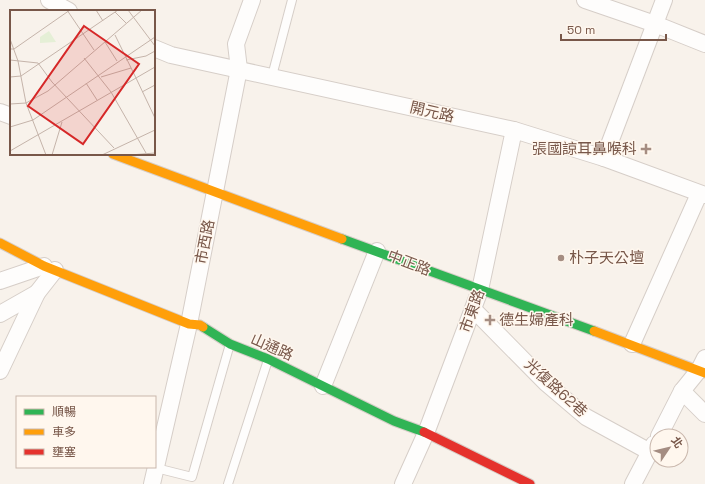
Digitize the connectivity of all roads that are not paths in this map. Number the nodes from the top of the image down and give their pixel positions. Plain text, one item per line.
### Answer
1 (49, 0) edge
2 (252, 0) edge
3 (292, 0) edge
4 (585, 0) edge
5 (664, 0) edge
6 (67, 10) edge
7 (655, 24) junction
8 (705, 44) edge
9 (155, 48) edge
10 (239, 69) junction
11 (272, 76) junction
12 (0, 112) edge
13 (10, 116) edge
14 (514, 130) junction
15 (116, 155) edge
16 (604, 158) junction
17 (214, 192) junction
18 (702, 194) edge
19 (0, 243) edge
20 (377, 251) junction
21 (50, 268) junction
22 (0, 281) edge
23 (480, 290) junction
24 (37, 294) junction
25 (473, 309) junction
26 (0, 314) edge
27 (189, 324) junction
28 (230, 344) junction
29 (632, 344) junction
30 (268, 359) junction
31 (703, 367) edge
32 (0, 371) edge
33 (323, 386) junction
34 (682, 392) junction
35 (705, 414) edge
36 (663, 428) edge
37 (426, 433) junction
38 (649, 444) edge
39 (649, 454) edge
40 (156, 468) junction
41 (152, 484) edge
42 (228, 484) edge
43 (403, 484) edge
44 (530, 484) edge
45 (633, 484) edge

1 - 6 street
2 - 10 street, 市西路
3 - 11 lane
4 - 7 street
5 - 7 street
7 - 8 street
7 - 16 street
9 - 10 street, 開元路
10 - 11 street, 開元路
10 - 17 street, 市西路
11 - 14 street, 開元路
12 - 13 street
14 - 16 street, 開元路
14 - 23 street, 市東路
15 - 17 street, 中正路
16 - 18 street, 開元路
17 - 20 street, 中正路
17 - 27 street, 市西路
18 - 29 street
19 - 21 street, 山通路
20 - 23 street, 中正路
20 - 33 street
21 - 22 street
21 - 24 street
21 - 27 street, 山通路
23 - 25 street, 市東路
23 - 29 street, 中正路
24 - 26 street
24 - 32 street
25 - 37 street, 市東路
25 - 38 street, 光復路62巷
27 - 28 street, 山通路
27 - 40 street, 市西路
28 - 30 street, 山通路
28 - 40 lane
29 - 31 street, 中正路
30 - 33 street, 山通路
30 - 42 lane
31 - 34 street
33 - 37 street, 山通路
34 - 35 street
34 - 36 street
37 - 43 street, 市東路
37 - 44 street, 山通路
39 - 45 street
40 - 41 street, 市西路

